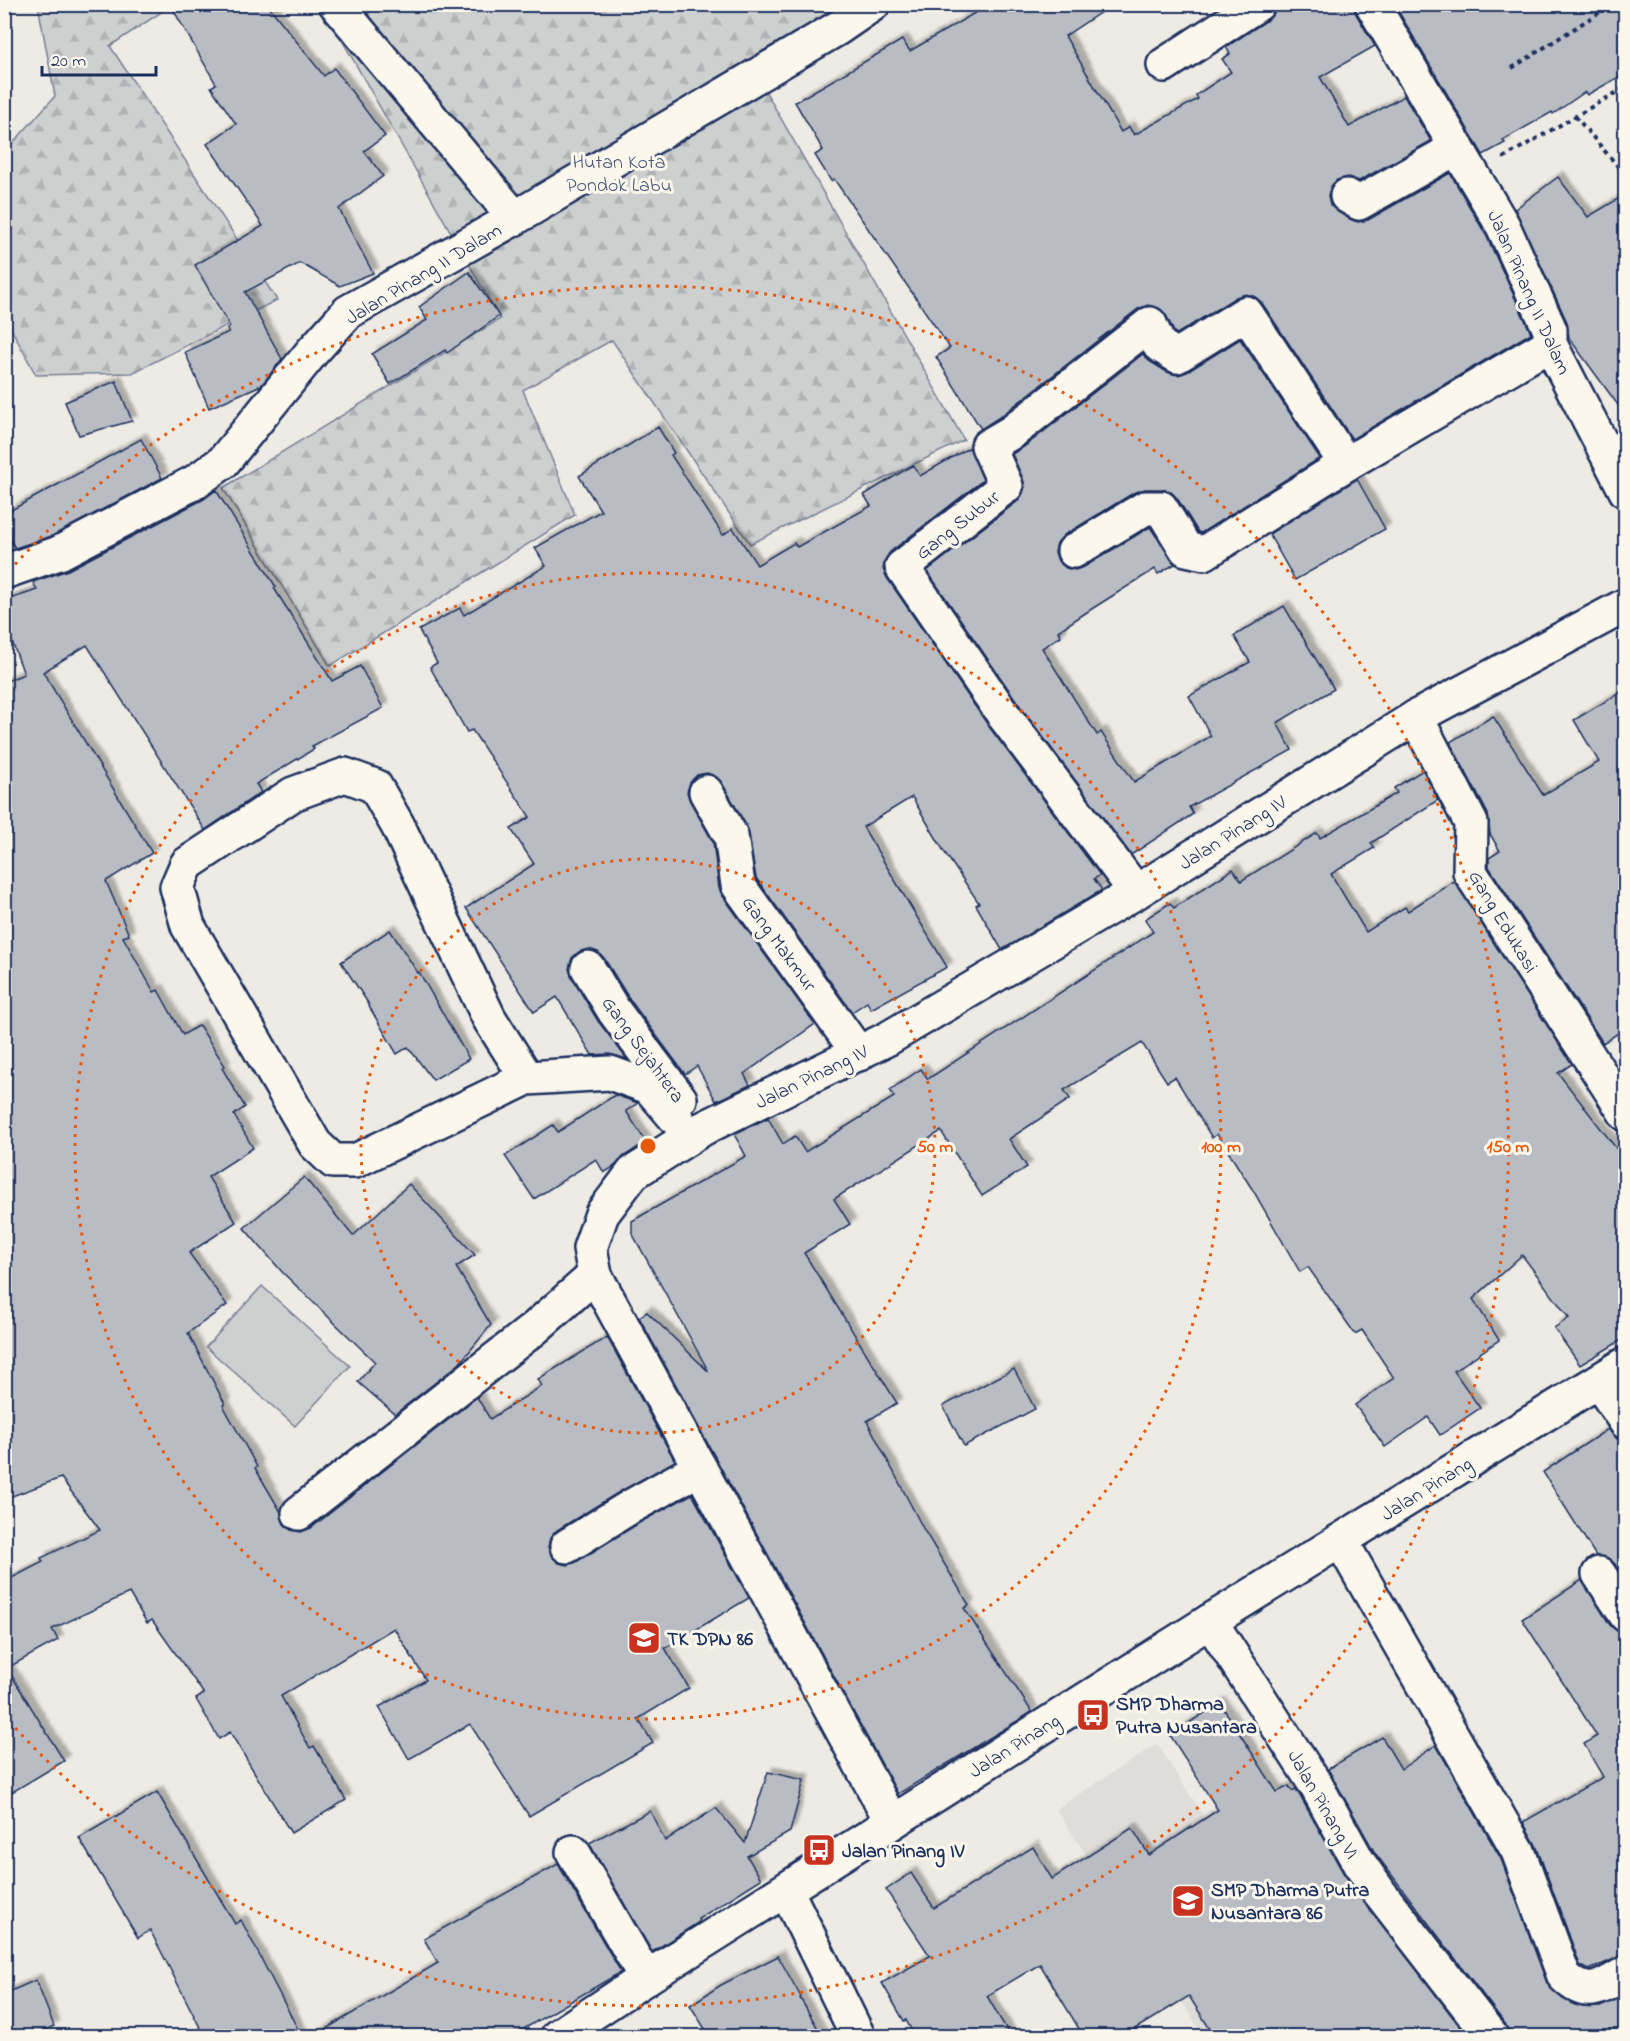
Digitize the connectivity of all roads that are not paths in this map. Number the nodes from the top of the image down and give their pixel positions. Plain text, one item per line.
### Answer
1 (336, 4) edge
2 (873, 4) edge
3 (1258, 4) edge
4 (1372, 4) edge
5 (1164, 65) dead end
6 (1456, 145) junction
7 (1347, 196) dead end
8 (514, 218) junction
9 (1550, 344) junction
10 (1346, 464) junction
11 (1626, 491) edge
12 (1074, 551) dead end
13 (4, 572) edge
14 (1626, 605) edge
15 (1416, 717) junction
16 (706, 792) dead end
17 (1136, 892) junction
18 (588, 968) dead end
19 (859, 1054) junction
20 (527, 1078) junction
21 (1626, 1114) edge
22 (695, 1133) junction
23 (595, 1275) junction
24 (1626, 1365) edge
25 (1599, 1382) junction
26 (1626, 1422) edge
27 (700, 1468) junction
28 (299, 1513) dead end
29 (1341, 1541) junction
30 (567, 1546) dead end
31 (1599, 1574) dead end
32 (1626, 1615) edge
33 (1210, 1621) junction
34 (892, 1822) junction
35 (573, 1852) dead end
36 (786, 1890) junction
37 (1626, 1973) edge
38 (646, 1978) junction
39 (558, 2037) edge
40 (858, 2037) edge
41 (1491, 2037) edge

1 - 8 street
2 - 8 street, Jalan Pinang II Dalam
3 - 5 street
4 - 6 street, Jalan Pinang II Dalam
6 - 7 street
6 - 9 street, Jalan Pinang II Dalam
8 - 13 street, Jalan Pinang II Dalam
9 - 10 street
9 - 11 street, Jalan Pinang II Dalam
10 - 12 street
10 - 17 street, Gang Subur
14 - 15 street, Jalan Pinang IV
15 - 17 street, Jalan Pinang IV
15 - 21 street, Gang Edukasi
16 - 19 street, Gang Makmur
17 - 19 street, Jalan Pinang IV
18 - 22 street, Gang Sejahtera
19 - 22 street, Jalan Pinang IV
20 - 20 street
20 - 22 street
22 - 23 street, Jalan Pinang IV
23 - 27 street, Jalan Pinang IV
23 - 28 street
24 - 25 street, Jalan Pinang
25 - 26 street
25 - 29 street, Jalan Pinang
27 - 30 street
27 - 34 street, Jalan Pinang IV
29 - 33 street, Jalan Pinang
29 - 37 street
31 - 32 street
33 - 34 street, Jalan Pinang
33 - 41 street, Jalan Pinang VI
34 - 36 street, Jalan Pinang
35 - 38 street
36 - 38 street, Jalan Pinang
36 - 40 street
38 - 39 street, Jalan Pinang

